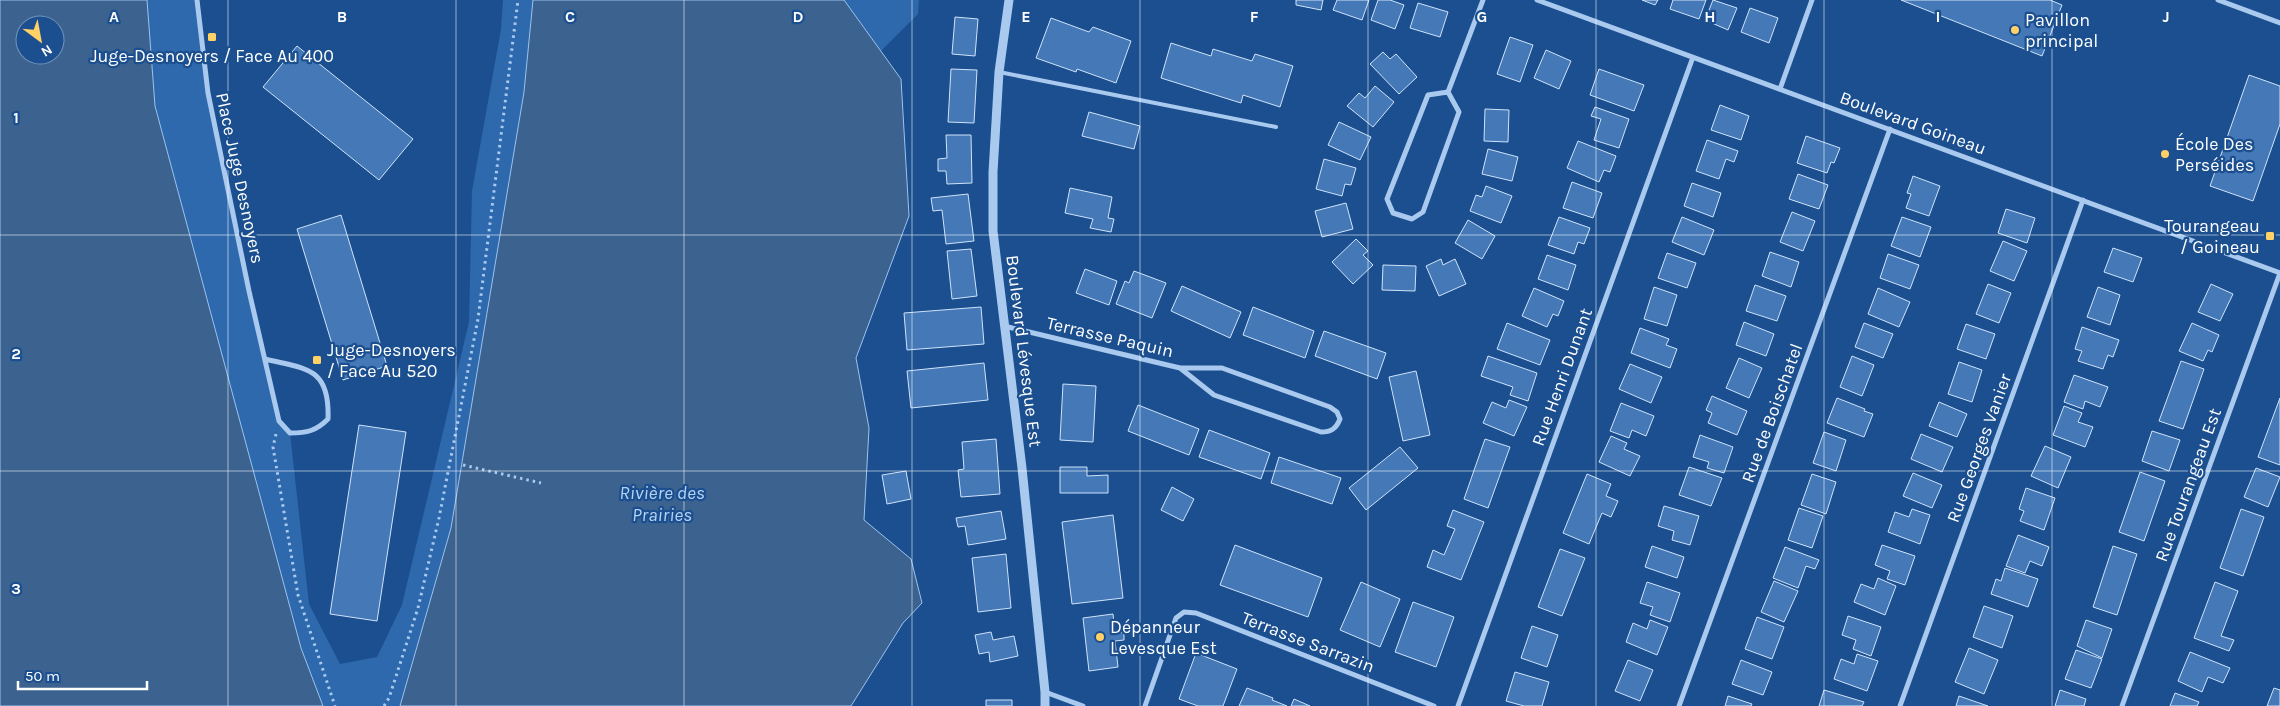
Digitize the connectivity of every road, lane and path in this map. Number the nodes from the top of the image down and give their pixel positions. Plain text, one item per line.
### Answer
1 (197, 0) edge
2 (518, 0) edge
3 (1009, 0) edge
4 (1483, 0) edge
5 (1537, 0) edge
6 (1812, 0) edge
7 (2218, 0) edge
8 (2280, 22) edge
9 (1693, 57) junction
10 (999, 72) junction
11 (1780, 89) junction
12 (1448, 92) junction
13 (1276, 127) dead end
14 (1890, 130) junction
15 (2083, 200) junction
16 (2280, 273) edge
17 (1004, 326) junction
18 (265, 359) junction
19 (1180, 368) junction
20 (279, 421) junction
21 (463, 465) dead end
22 (541, 483) dead end
23 (1046, 692) junction
24 (335, 706) edge
25 (384, 706) edge
26 (1045, 706) edge
27 (1083, 706) edge
28 (1145, 706) edge
29 (1434, 706) edge
30 (1458, 706) edge
31 (1679, 706) edge
32 (1900, 706) edge
33 (2122, 706) edge

1 - 18 street, Place Juge Desnoyers
2 - 25 path
3 - 10 street, Boulevard Lévesque Est
4 - 12 street
5 - 9 street, Boulevard Goineau
6 - 11 street
7 - 8 street
9 - 11 street, Boulevard Goineau
9 - 30 street, Rue Henri Dunant
10 - 13 lane
10 - 17 street, Boulevard Lévesque Est
11 - 14 street, Boulevard Goineau
12 - 12 street
14 - 15 street, Boulevard Goineau
14 - 31 street, Rue de Boischatel
15 - 16 street, Boulevard Goineau
15 - 32 street, Rue Georges Vanier
16 - 33 street, Rue Tourangeau Est
17 - 19 street, Terrasse Paquin
17 - 23 street, Boulevard Lévesque Est
18 - 20 street, Place Juge Desnoyers
18 - 20 street
19 - 19 street, Terrasse Paquin
20 - 24 path
21 - 22 path
23 - 26 street, Boulevard Lévesque Est
23 - 27 street
28 - 29 street, Terrasse Sarrazin

